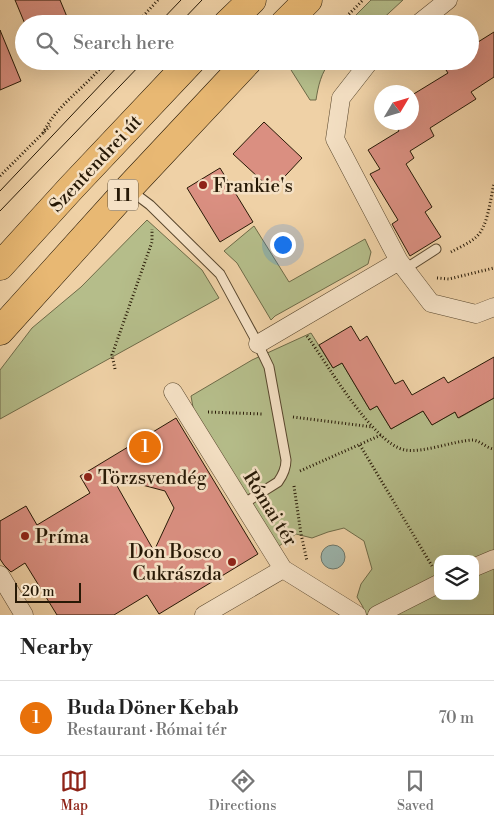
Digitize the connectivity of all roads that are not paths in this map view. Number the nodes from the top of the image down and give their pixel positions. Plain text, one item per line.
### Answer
1 (252, 0) edge
2 (308, 0) edge
3 (448, 0) edge
4 (236, 15) edge
5 (293, 15) edge
6 (429, 15) edge
7 (182, 70) edge
8 (240, 70) edge
9 (363, 70) edge
10 (128, 189) junction
11 (436, 249) dead end
12 (402, 265) junction
13 (0, 266) edge
14 (494, 307) edge
15 (0, 331) edge
16 (258, 344) junction
17 (173, 392) dead end
18 (243, 504) junction
19 (494, 559) edge
20 (479, 565) edge
21 (283, 569) junction
22 (0, 575) edge
23 (434, 577) edge
24 (24, 615) edge
25 (204, 615) edge
26 (357, 615) edge
27 (377, 615) edge

1 - 4 main road
2 - 5 main road
3 - 6 street
7 - 13 main road, Szentendrei út / 11
8 - 10 main road, 11
9 - 12 street
10 - 15 main road, 11
10 - 16 lane
11 - 12 lane
12 - 14 street
12 - 16 street
16 - 18 lane
17 - 18 street, Római tér
18 - 21 street, Római tér
19 - 20 street
21 - 25 street, Római tér
21 - 26 street
22 - 24 street
23 - 27 street

